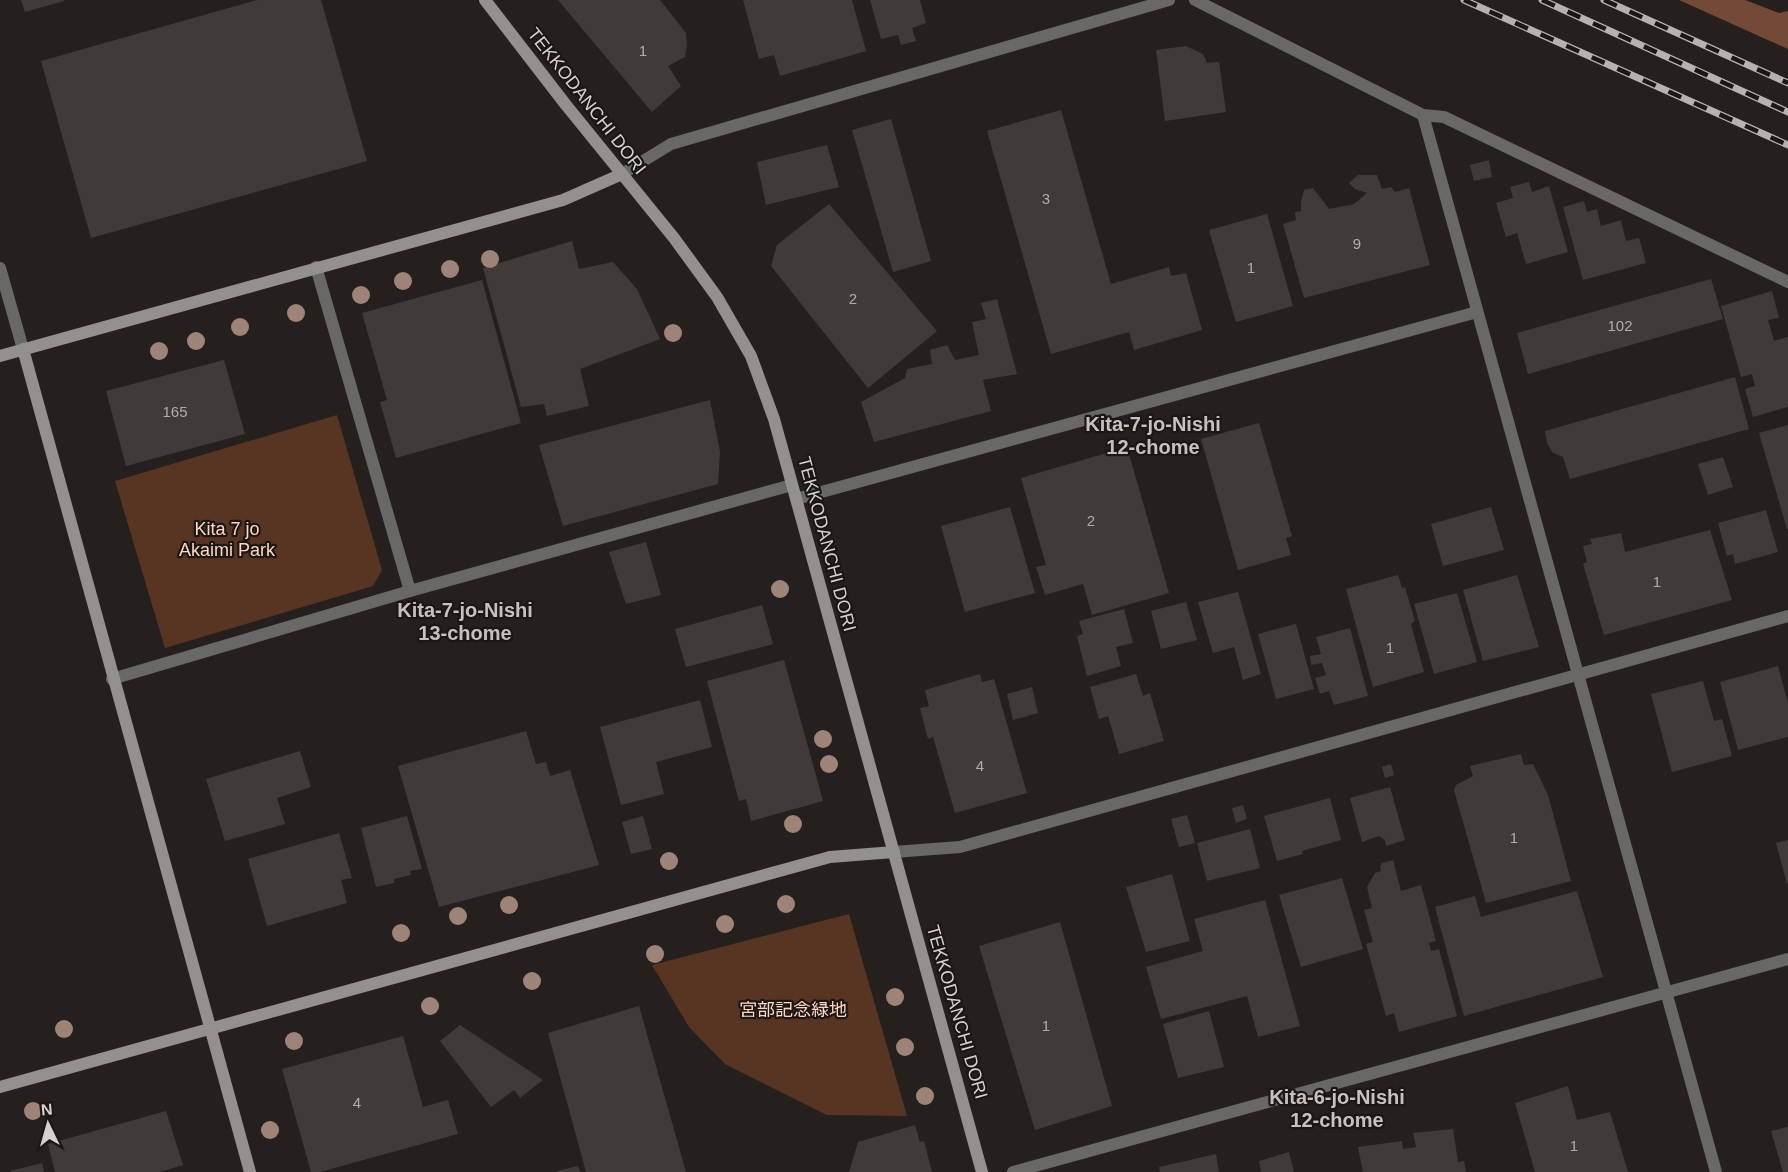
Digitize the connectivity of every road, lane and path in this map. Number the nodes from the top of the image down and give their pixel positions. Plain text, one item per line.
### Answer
1 (485, 0) edge
2 (1168, 0) edge
3 (1195, 0) edge
4 (1423, 115) junction
5 (622, 174) junction
6 (316, 267) junction
7 (0, 268) edge
8 (1788, 282) edge
9 (1477, 312) junction
10 (23, 349) junction
11 (0, 356) edge
12 (792, 485) junction
13 (796, 499) junction
14 (410, 591) junction
15 (1788, 616) edge
16 (1578, 676) junction
17 (112, 679) junction
18 (894, 852) junction
19 (1788, 959) edge
20 (1666, 992) junction
21 (210, 1029) junction
22 (0, 1087) edge
23 (250, 1172) edge
24 (982, 1172) edge
25 (1012, 1172) edge
26 (1716, 1172) edge

1 - 5 street, TEKKODANCHI DORI
2 - 5 street
3 - 4 street
4 - 8 street
4 - 9 street
5 - 6 street
5 - 12 street, TEKKODANCHI DORI
6 - 10 street
6 - 14 street
7 - 10 street
9 - 13 street
9 - 16 street
10 - 11 street
10 - 17 street
12 - 13 street, TEKKODANCHI DORI
12 - 14 street
13 - 18 street, TEKKODANCHI DORI
14 - 17 street
15 - 16 street
16 - 18 street
16 - 20 street
17 - 21 street
18 - 21 street
18 - 24 street, TEKKODANCHI DORI
19 - 20 street
20 - 25 street
20 - 26 street
21 - 22 street
21 - 23 street

